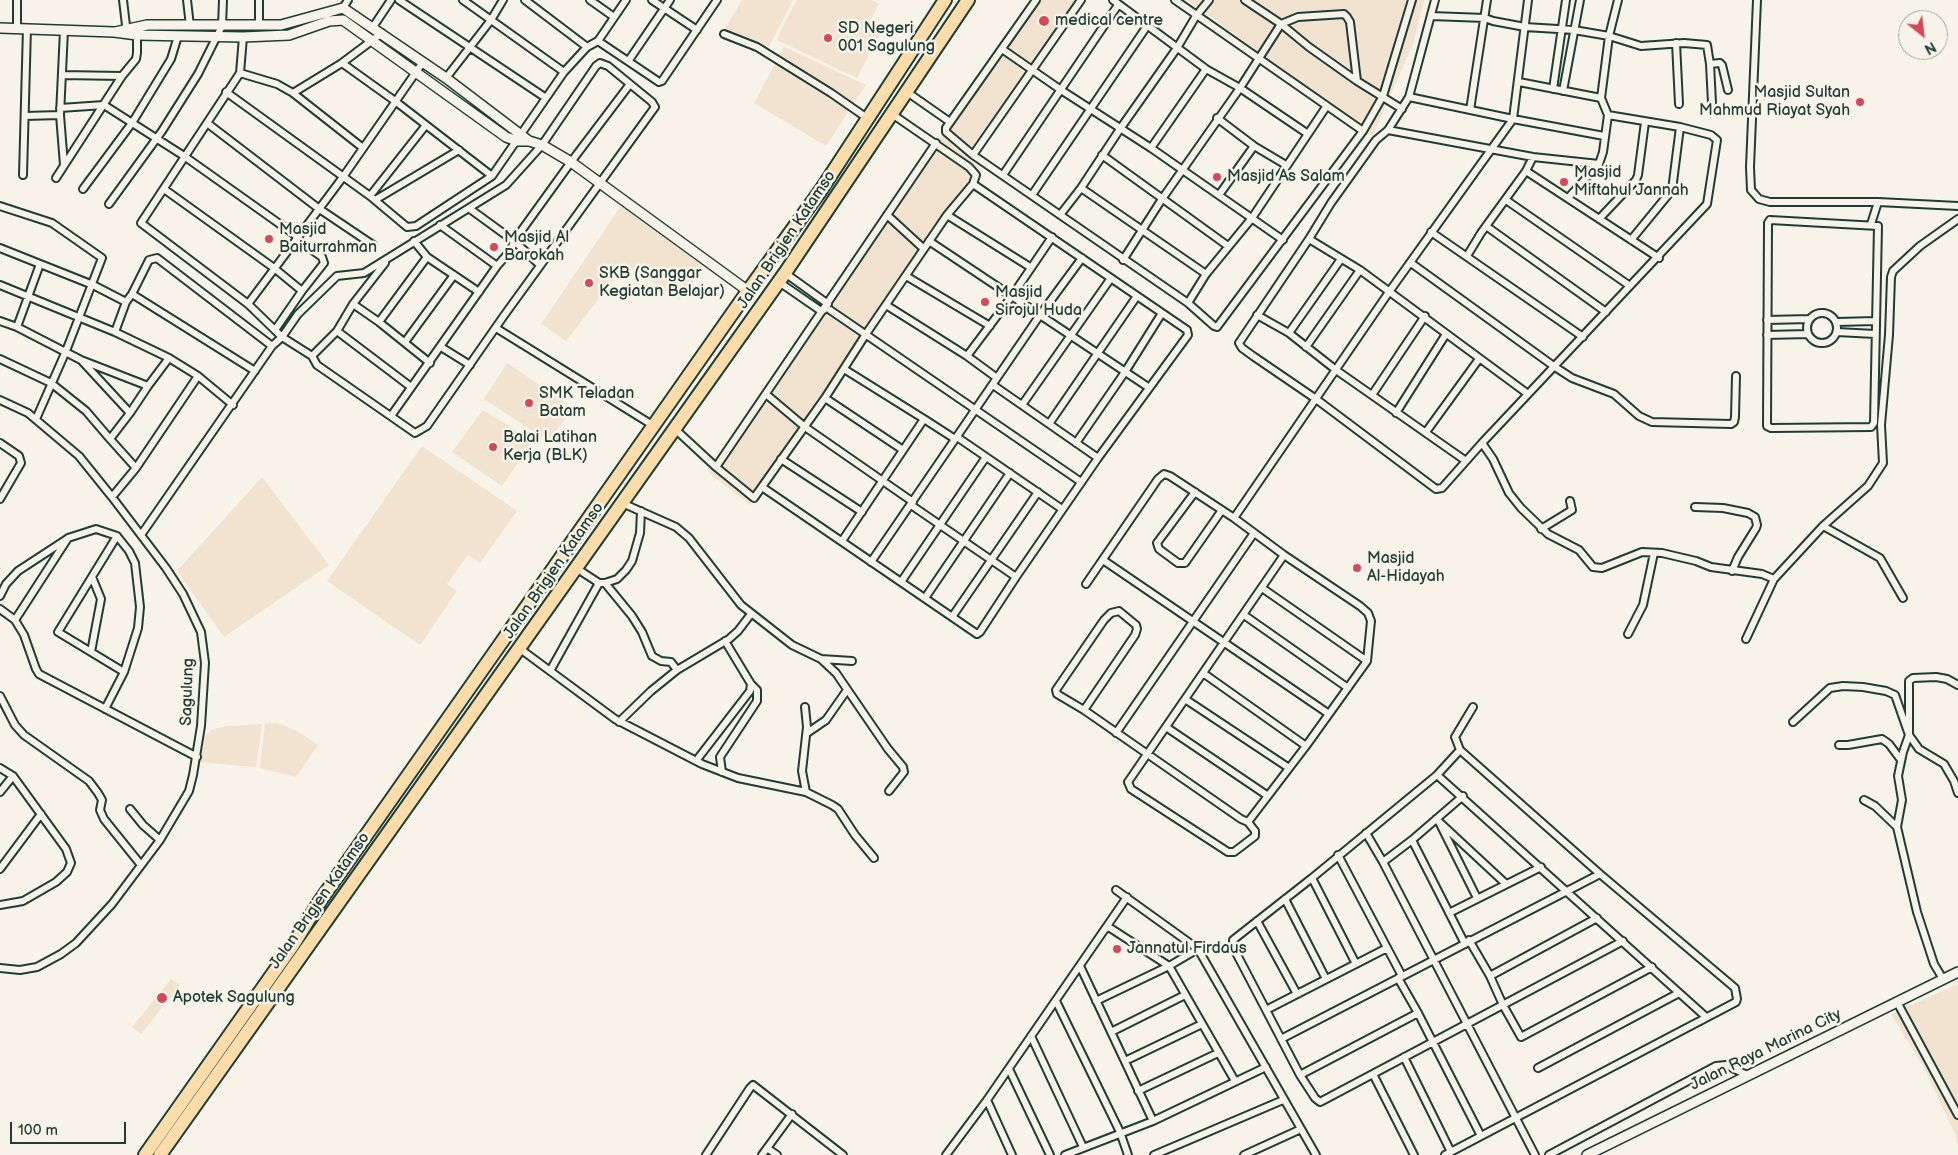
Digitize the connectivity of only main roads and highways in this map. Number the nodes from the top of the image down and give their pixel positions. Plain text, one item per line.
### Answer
1 (946, 0) edge
2 (968, 0) edge
3 (263, 986) junction
4 (274, 994) junction
5 (145, 1155) edge
6 (160, 1155) edge

1 - 3 highway, Jalan Brigjen Katamso
2 - 4 highway, Jalan Brigjen Katamso
3 - 4 highway
3 - 5 highway, Jalan Brigjen Katamso
4 - 6 highway, Jalan Brigjen Katamso

